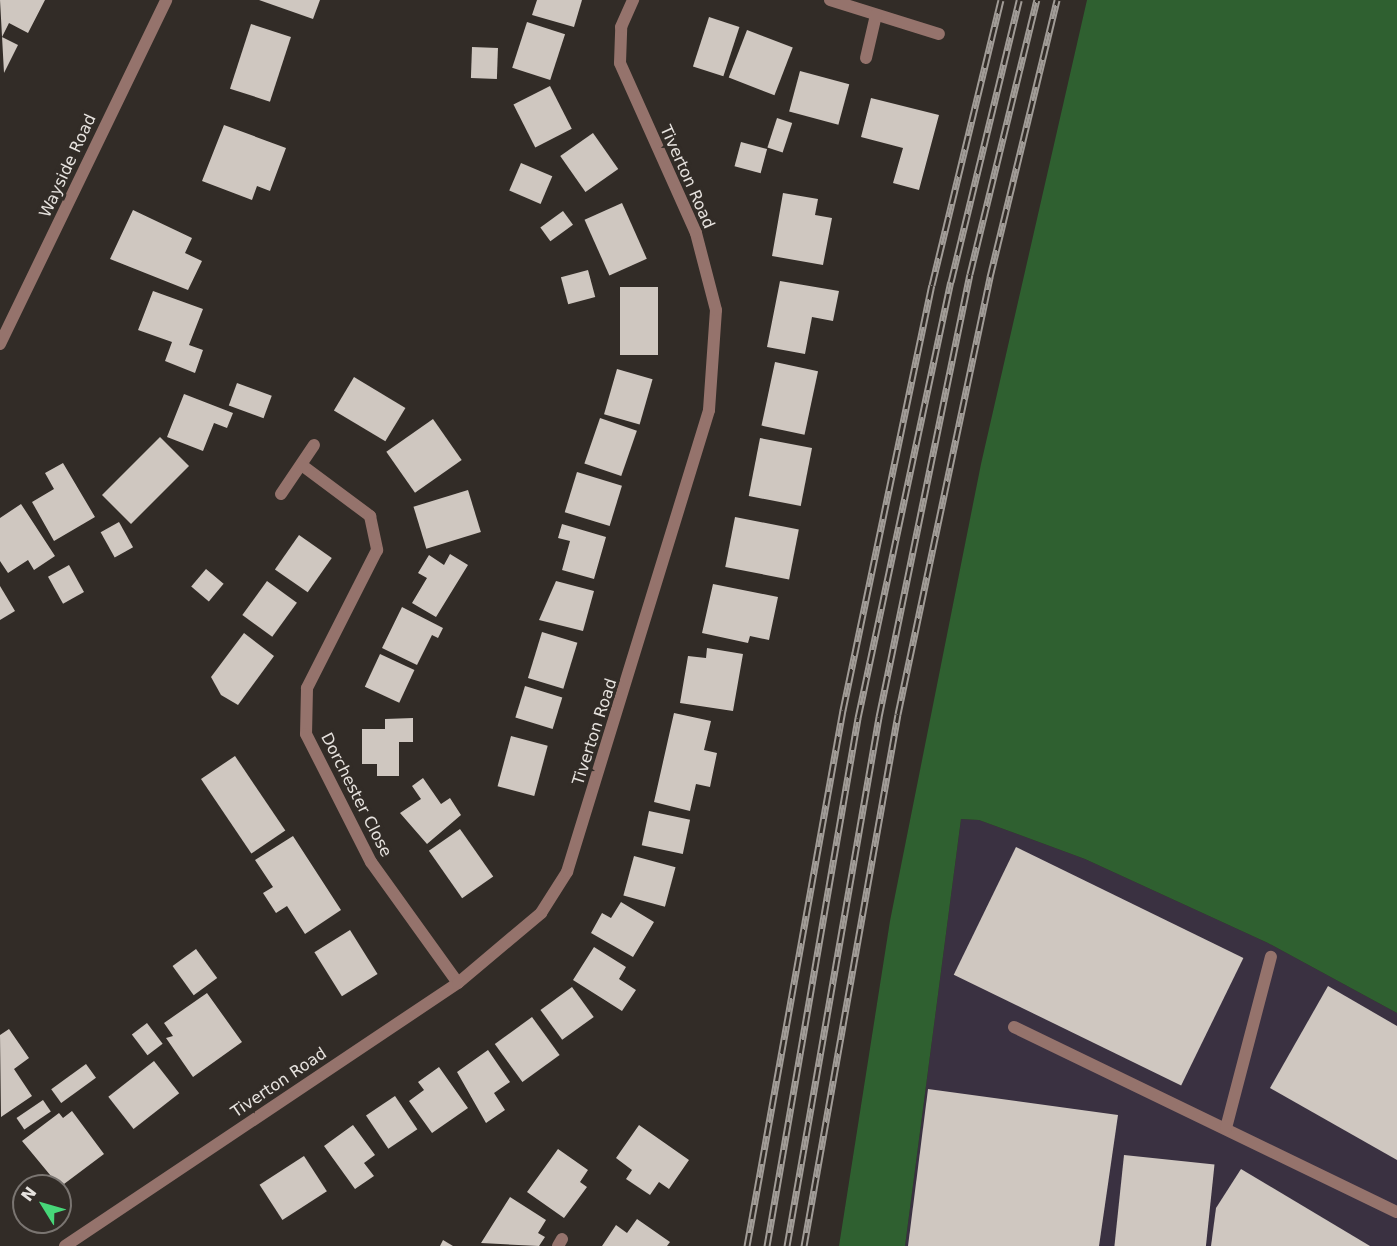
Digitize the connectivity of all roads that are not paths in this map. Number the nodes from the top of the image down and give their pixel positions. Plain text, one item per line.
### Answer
1 (166, 0) edge
2 (633, 0) edge
3 (830, 0) edge
4 (876, 15) junction
5 (939, 34) dead end
6 (866, 58) dead end
7 (0, 344) edge
8 (314, 445) dead end
9 (303, 466) junction
10 (280, 494) dead end
11 (1271, 957) dead end
12 (458, 983) junction
13 (1014, 1027) dead end
14 (1226, 1128) junction
15 (1397, 1212) edge
16 (65, 1246) edge

1 - 7 street, Wayside Road
2 - 12 street, Tiverton Road
3 - 4 street
4 - 5 street
4 - 6 street
8 - 9 street
9 - 10 street
9 - 12 street, Dorchester Close
11 - 14 street
12 - 16 street, Tiverton Road
13 - 14 street
14 - 15 street

